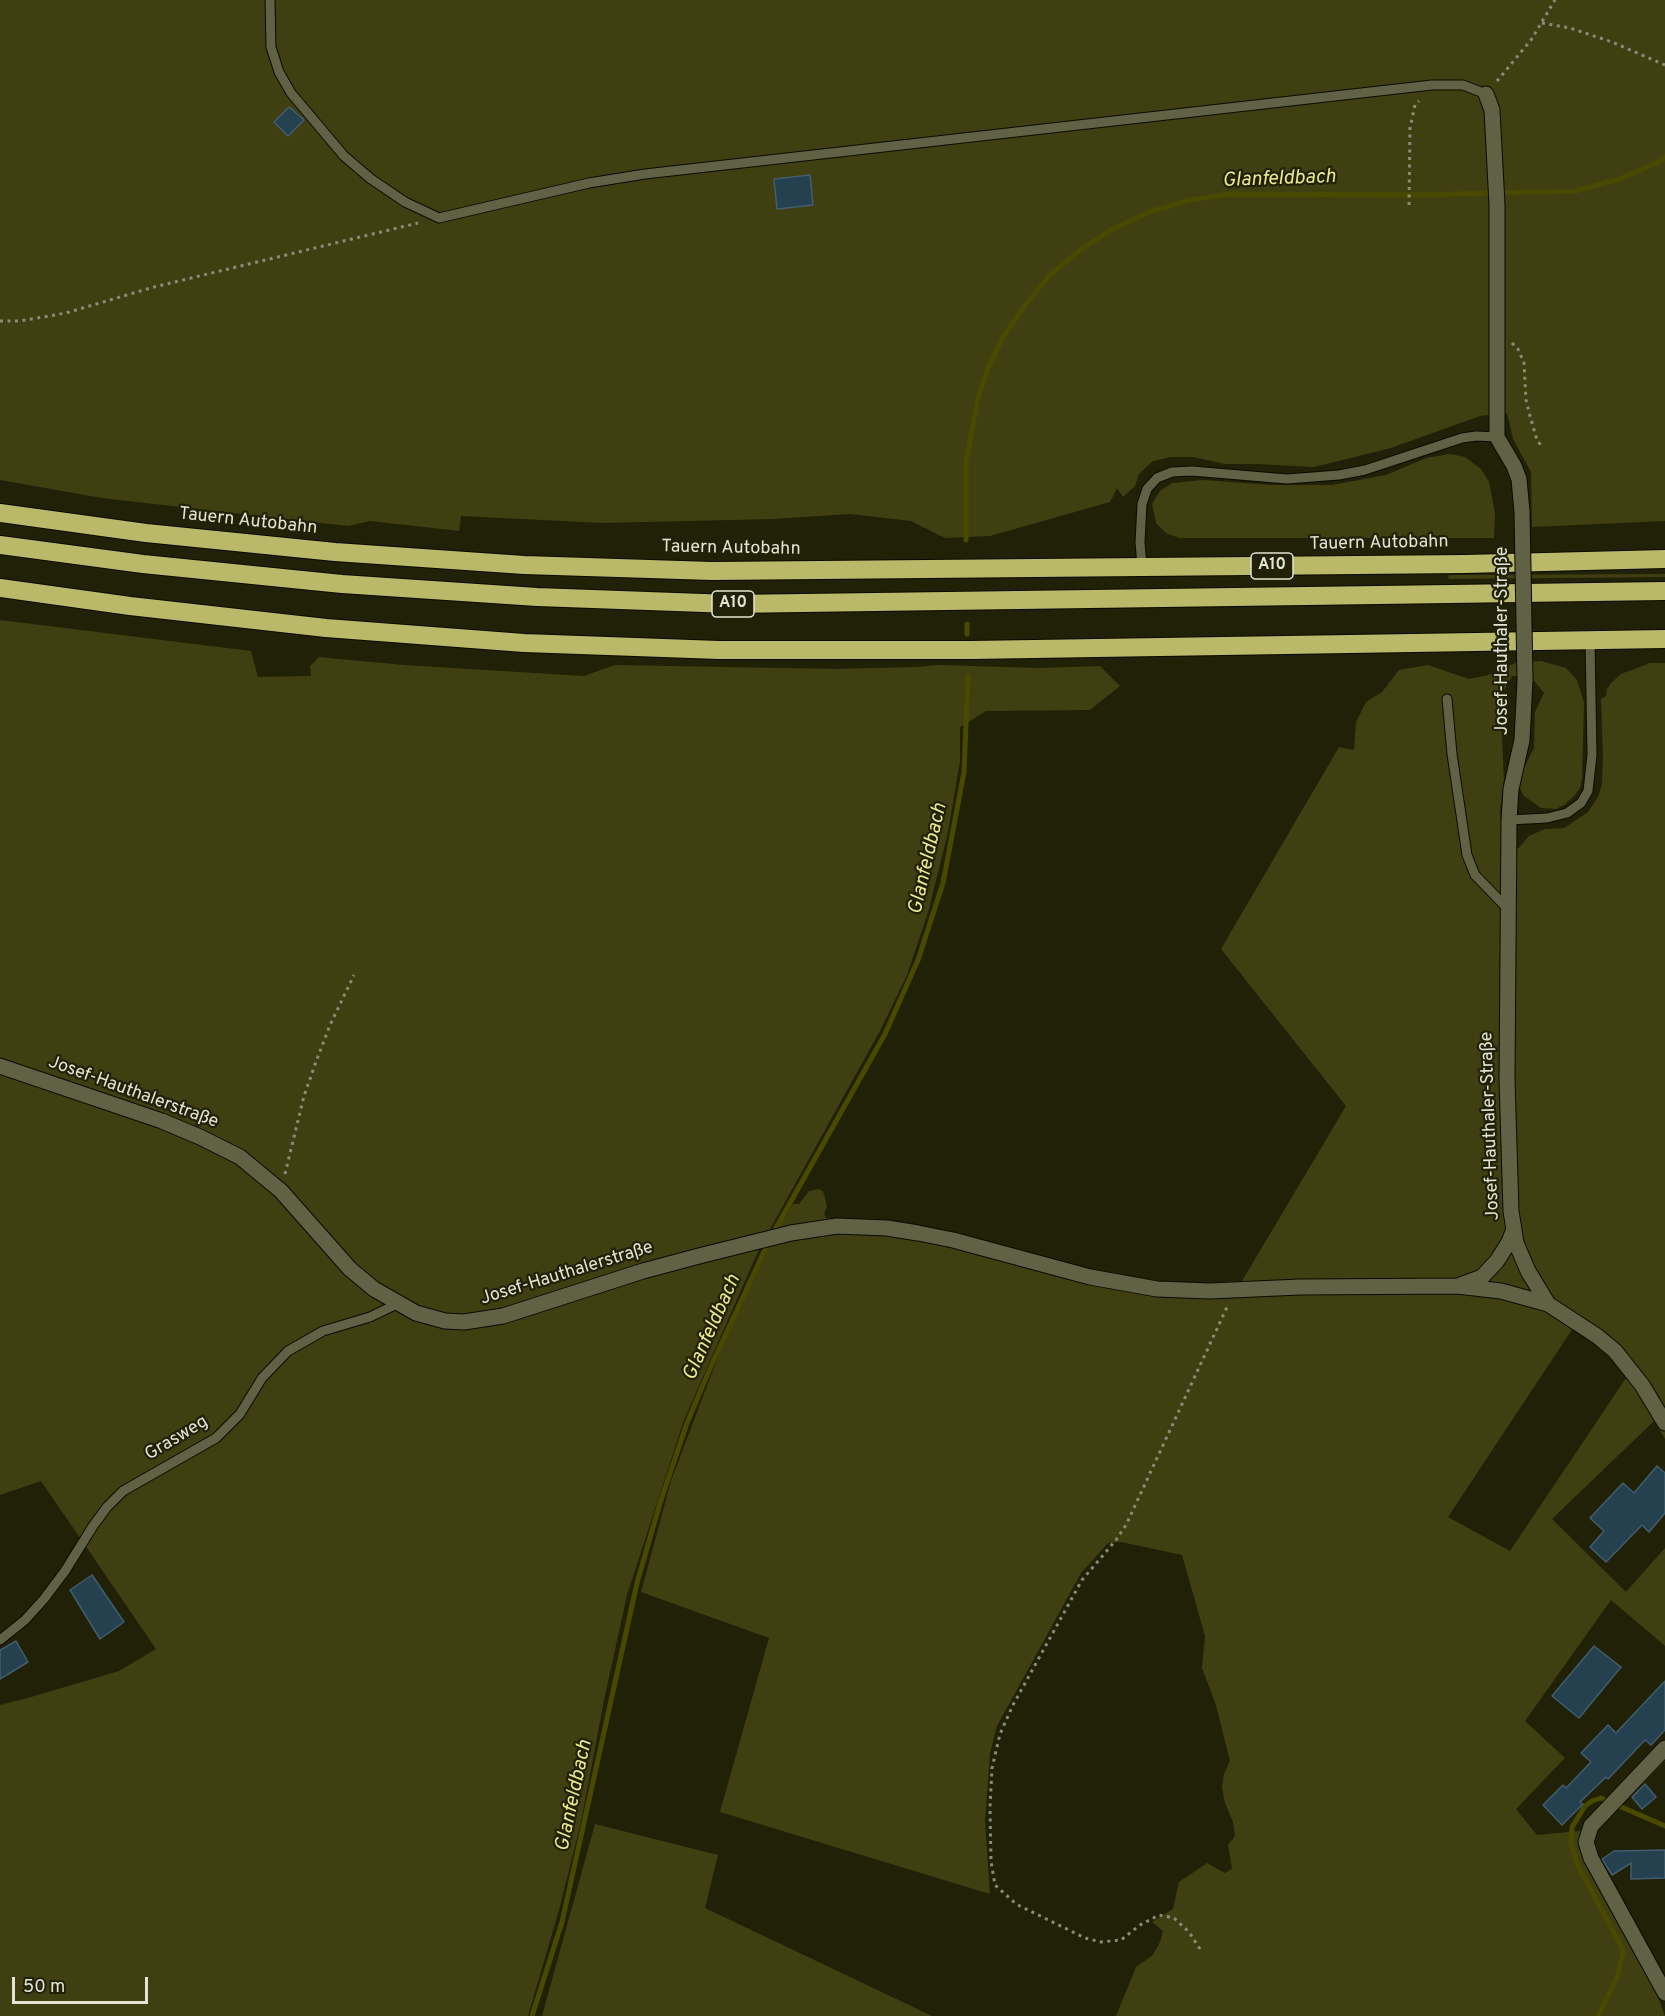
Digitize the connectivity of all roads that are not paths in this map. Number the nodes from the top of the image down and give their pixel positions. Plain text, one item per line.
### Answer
1 (270, 0) edge
2 (1486, 94) joint
3 (1497, 437) junction
4 (0, 513) edge
5 (0, 545) edge
6 (1665, 559) edge
7 (1142, 567) junction
8 (0, 588) edge
9 (1665, 591) edge
10 (1665, 639) edge
11 (1590, 640) junction
12 (1447, 699) dead end
13 (1509, 820) junction
14 (1508, 909) junction
15 (0, 1066) edge
16 (1514, 1229) junction
17 (1457, 1287) junction
18 (397, 1304) junction
19 (1548, 1304) junction
20 (1665, 1423) edge
21 (0, 1640) edge
22 (1665, 1748) edge
23 (1665, 1993) edge

1 - 2 lane
2 - 3 street
3 - 7 lane
3 - 13 street, Josef-Hauthaler-Straße, bridge
4 - 7 highway, Tauern Autobahn / A10
5 - 9 highway, A10
6 - 7 highway, Tauern Autobahn / A10
8 - 11 highway
10 - 11 highway
11 - 13 lane
12 - 14 lane
13 - 14 street, Josef-Hauthaler-Straße
14 - 16 street, Josef-Hauthaler-Straße
15 - 18 street, Josef-Hauthalerstraße
16 - 17 street, Josef-Hauthaler-Straße
16 - 19 street, Josef-Hauthaler-Straße
17 - 18 street, Josef-Hauthalerstraße
17 - 19 street, Josef-Hauthalerstraße
18 - 21 lane, Grasweg
19 - 20 street, Josef-Hauthaler-Straße
22 - 23 street

